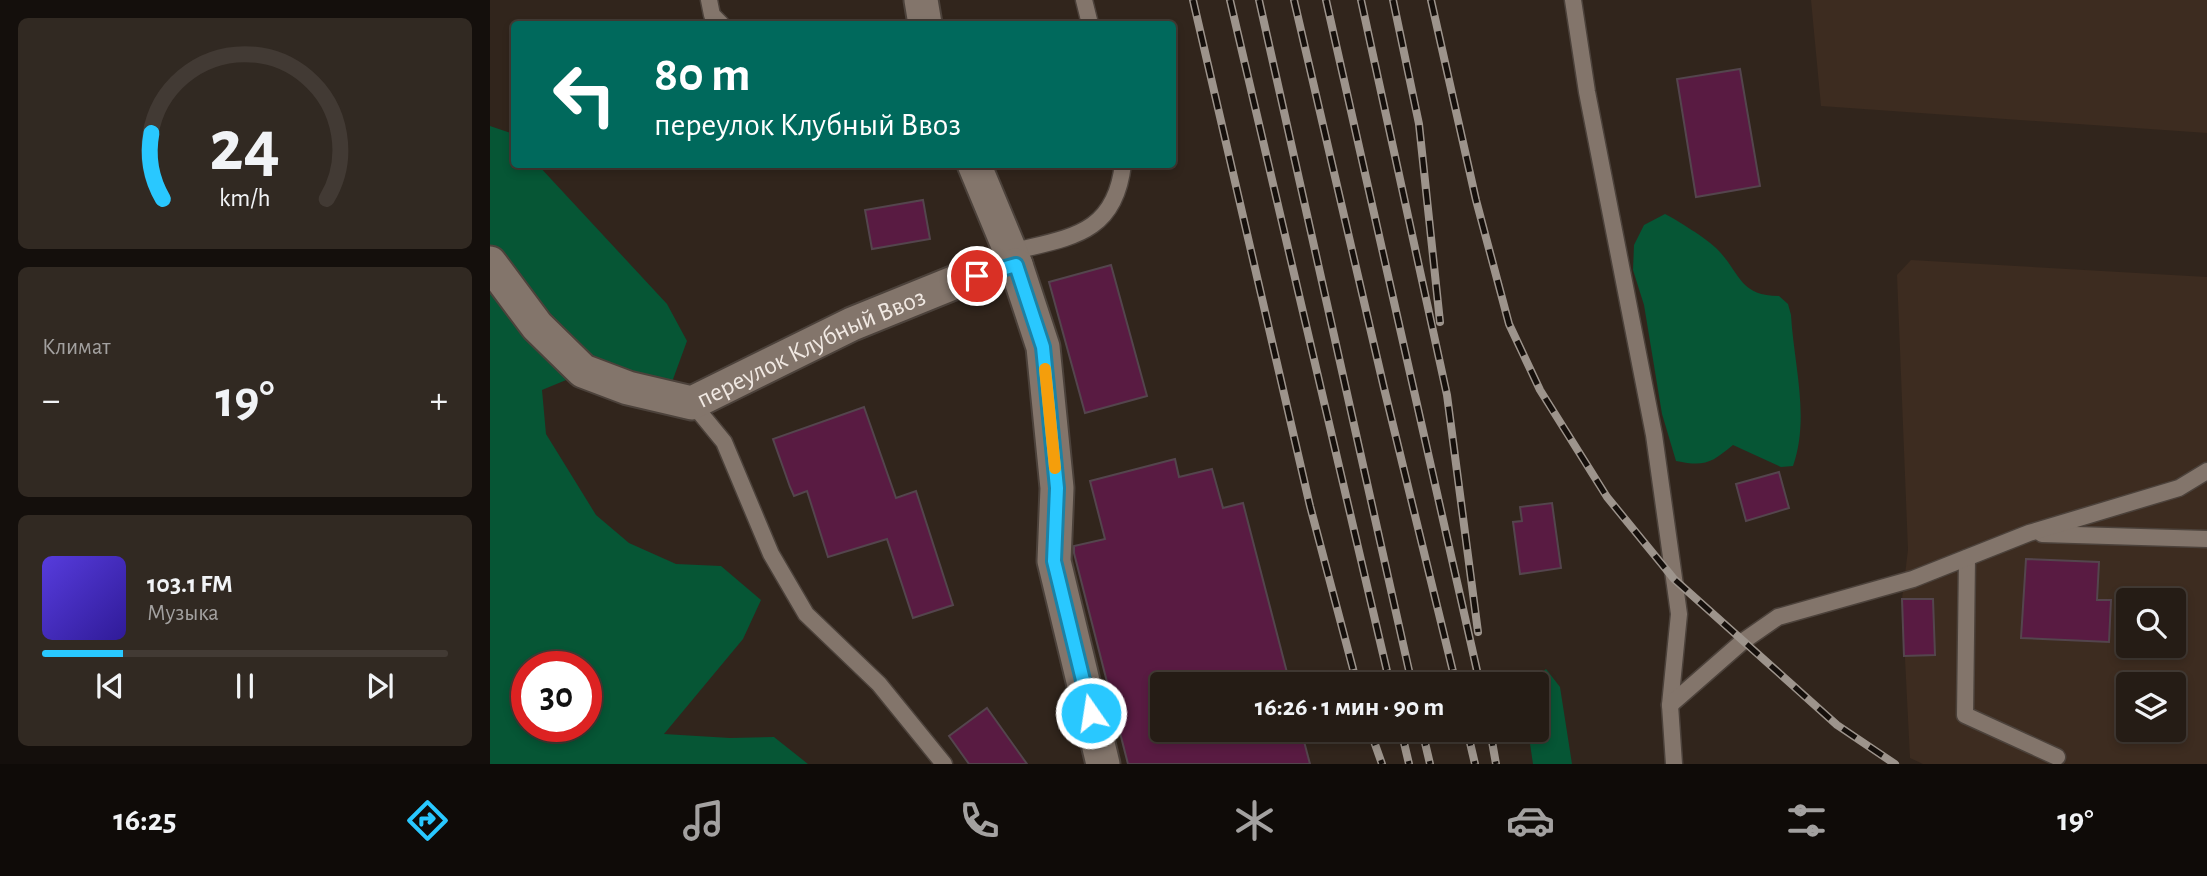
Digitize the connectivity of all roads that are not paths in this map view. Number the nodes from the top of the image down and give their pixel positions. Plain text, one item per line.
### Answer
1 (709, 0) edge
2 (921, 0) edge
3 (1084, 0) edge
4 (1573, 0) edge
5 (718, 21) edge
6 (924, 21) edge
7 (1089, 21) edge
8 (976, 168) edge
9 (1122, 168) edge
10 (1014, 259) junction
11 (490, 263) edge
12 (692, 403) junction
13 (2207, 471) edge
14 (2029, 533) junction
15 (2207, 539) edge
16 (1967, 558) junction
17 (1670, 705) junction
18 (2057, 757) dead end
19 (944, 764) edge
20 (1103, 764) edge
21 (1674, 764) edge

1 - 5 lane
2 - 6 street
3 - 7 lane
4 - 17 lane
8 - 10 street
9 - 10 lane
10 - 12 street, переулок Клубный Ввоз
10 - 20 street
11 - 12 street, переулок Клубный Ввоз
12 - 19 lane
13 - 14 lane
14 - 15 lane
14 - 16 lane
16 - 17 lane
16 - 18 lane
17 - 21 lane

